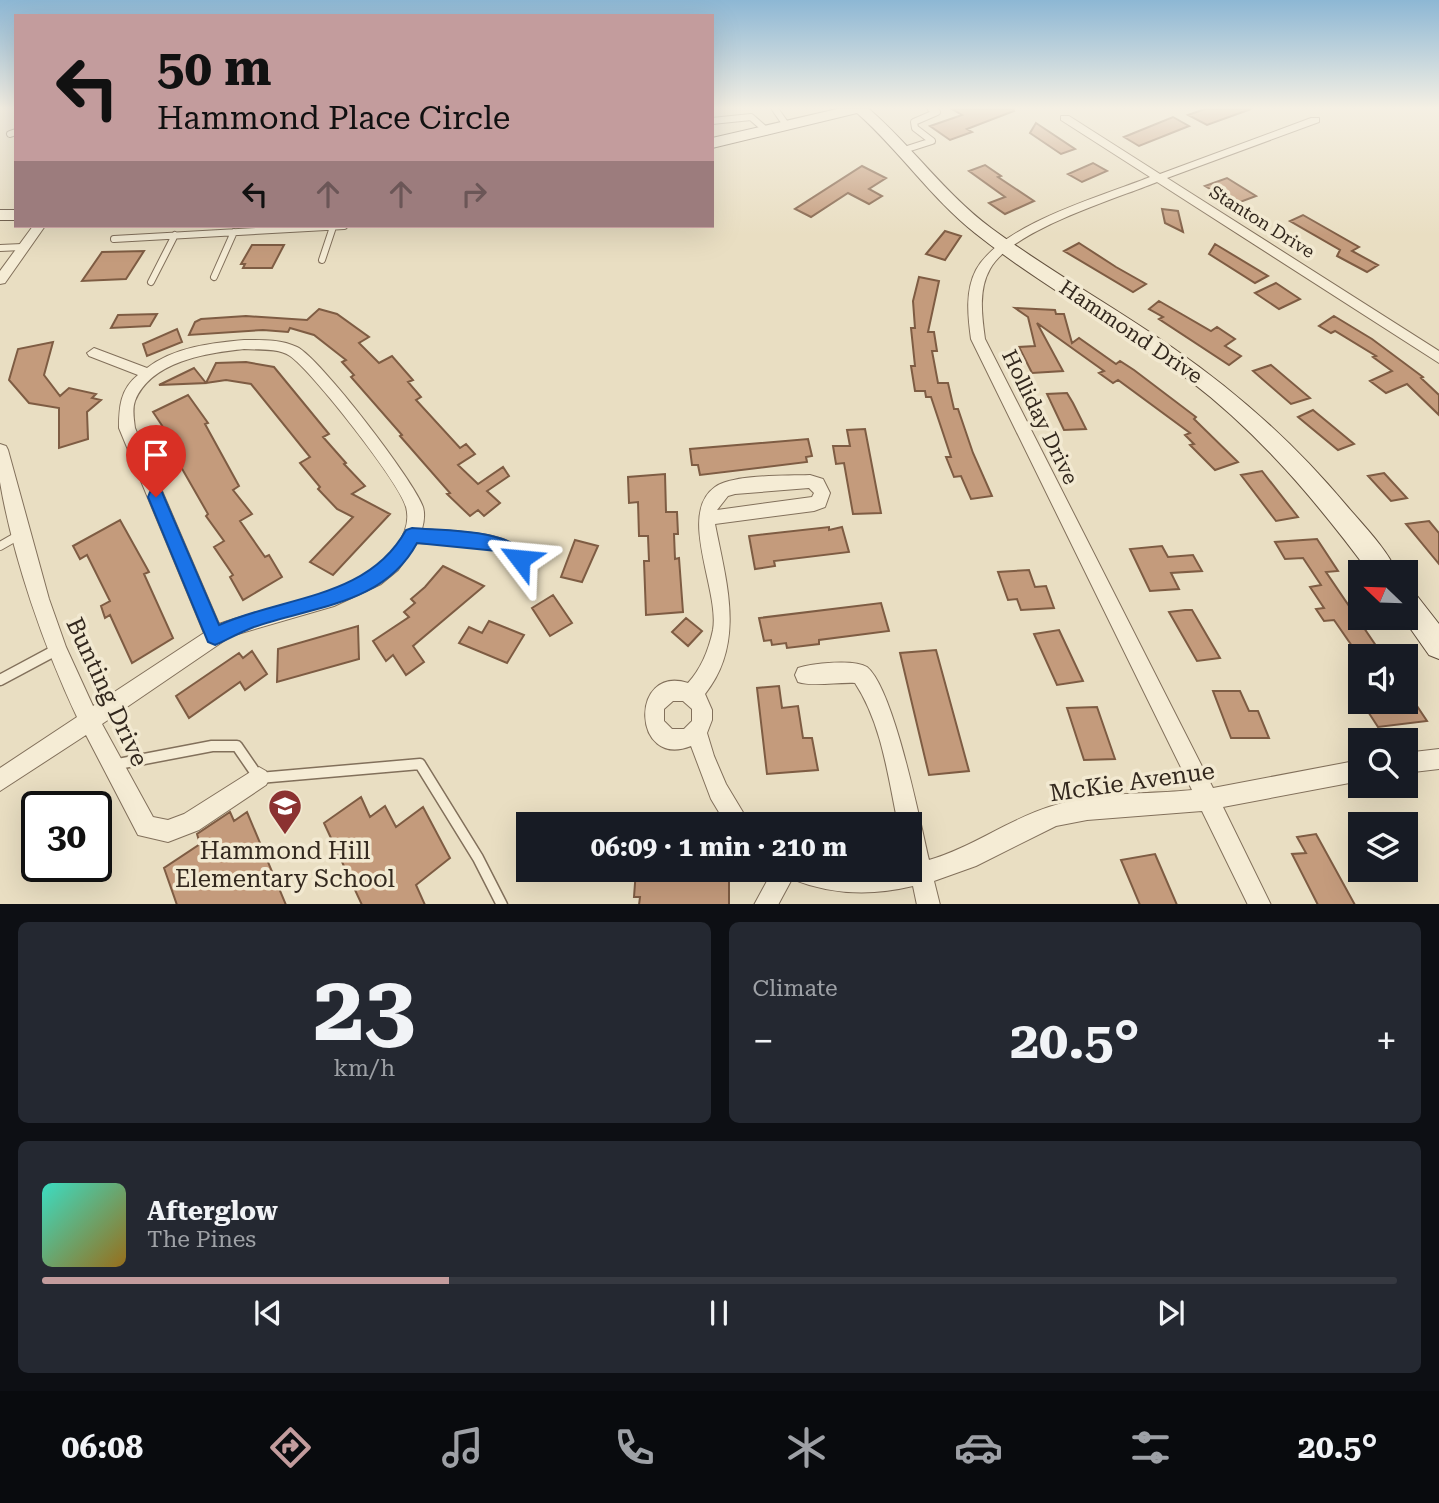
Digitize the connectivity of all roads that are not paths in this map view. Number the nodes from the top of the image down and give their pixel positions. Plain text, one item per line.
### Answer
1 (905, 151) edge
2 (1118, 151) edge
3 (1232, 151) edge
4 (1160, 178) junction
5 (37, 228) edge
6 (208, 228) edge
7 (313, 228) edge
8 (333, 228) edge
9 (234, 232) junction
10 (206, 233) junction
11 (174, 235) junction
12 (114, 239) dead end
13 (1007, 246) junction
14 (22, 247) junction
15 (0, 248) edge
16 (322, 260) dead end
17 (214, 277) dead end
18 (0, 280) edge
19 (151, 282) dead end
20 (94, 353) dead end
21 (1439, 358) edge
22 (149, 374) junction
23 (0, 450) edge
24 (3, 473) edge
25 (706, 518) junction
26 (23, 532) junction
27 (412, 535) junction
28 (0, 546) edge
29 (520, 559) dead end
30 (1375, 560) edge
31 (1418, 618) edge
32 (215, 636) junction
33 (1439, 646) edge
34 (58, 649) junction
35 (805, 675) dead end
36 (0, 680) edge
37 (692, 694) junction
38 (89, 720) junction
39 (696, 731) junction
40 (1439, 759) edge
41 (1418, 761) edge
42 (113, 765) junction
43 (1348, 772) edge
44 (259, 778) junction
45 (0, 780) edge
46 (1207, 800) junction
47 (731, 812) edge
48 (907, 812) edge
49 (922, 874) joint
50 (778, 882) edge
51 (501, 904) edge
52 (766, 904) edge
53 (929, 904) edge
54 (1259, 904) edge

1 - 13 street, Hammond Drive
2 - 4 street, Stanton Drive
3 - 4 street, Holliday Drive
4 - 13 street, Holliday Drive
4 - 21 street, Stanton Drive
5 - 14 street
6 - 10 lane
7 - 9 lane
8 - 16 lane
9 - 10 lane
9 - 17 lane
10 - 11 lane
11 - 12 lane
11 - 19 lane
13 - 30 street, Hammond Drive
13 - 46 street, Holliday Drive
14 - 15 lane
14 - 18 street
20 - 22 street
22 - 27 street
22 - 32 street
23 - 24 street, Bunting Drive
24 - 26 street, Bunting Drive
25 - 25 street
25 - 37 street
26 - 28 lane
26 - 34 street, Bunting Drive
27 - 29 street
27 - 32 street
31 - 33 street
32 - 38 street
34 - 36 lane
34 - 38 street, Bunting Drive
35 - 48 street
37 - 39 street
37 - 39 street
38 - 42 street, Bunting Drive
38 - 45 street
39 - 47 street
40 - 41 street
42 - 44 lane
42 - 44 street, Bunting Drive
43 - 46 street, McKie Avenue
44 - 51 lane
46 - 49 street, McKie Avenue
46 - 54 street, Holliday Drive
49 - 53 street
50 - 52 street

